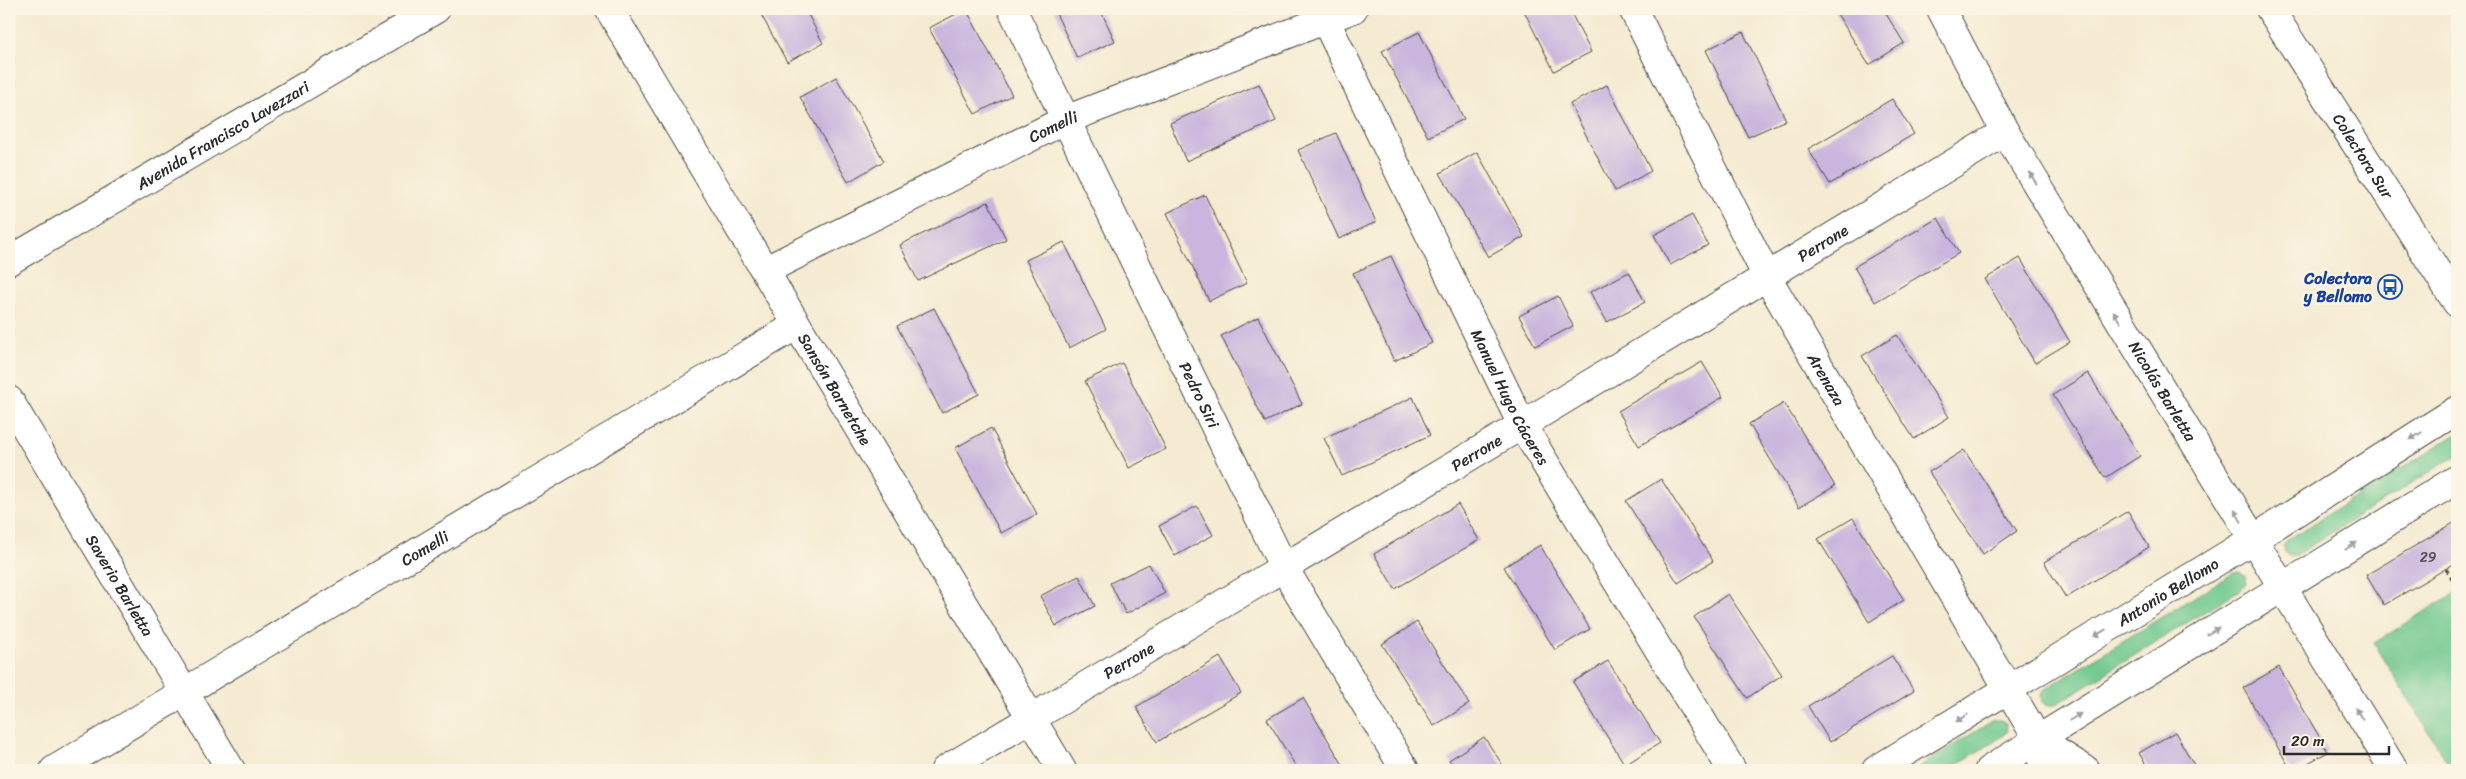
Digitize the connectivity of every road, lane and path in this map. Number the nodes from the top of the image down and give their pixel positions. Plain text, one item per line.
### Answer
1 (436, 9) edge
2 (609, 9) edge
3 (1012, 9) edge
4 (1353, 9) edge
5 (1633, 9) edge
6 (1941, 9) edge
7 (2270, 9) edge
8 (1323, 15) edge
9 (1065, 120) junction
10 (2006, 132) junction
11 (9, 261) edge
12 (766, 270) junction
13 (1767, 277) junction
14 (2457, 304) edge
15 (797, 325) junction
16 (9, 400) edge
17 (2457, 410) edge
18 (1522, 425) junction
19 (2457, 480) edge
20 (2252, 540) junction
21 (1284, 568) junction
22 (2446, 569) dead end
23 (2457, 586) edge
24 (2282, 589) junction
25 (2007, 690) junction
26 (183, 692) junction
27 (1031, 718) junction
28 (2038, 740) junction
29 (54, 770) edge
30 (231, 770) edge
31 (945, 770) edge
32 (1062, 770) edge
33 (1405, 770) edge
34 (1732, 770) edge
35 (1876, 770) edge
36 (1989, 770) edge
37 (2044, 770) edge
38 (2086, 770) edge
39 (2394, 770) edge

1 - 11 street, Avenida Francisco Lavezzari
2 - 12 street, Sansón Barnetche
3 - 9 street, Pedro Siri
4 - 8 street, Comelli
5 - 13 street, Arenaza
6 - 10 street, Nicolás Barletta
7 - 14 street, Colectora Sur
8 - 9 street, Comelli
8 - 18 street, Manuel Hugo Cáceres
9 - 12 street, Comelli
9 - 21 street, Pedro Siri
10 - 13 street, Perrone
20 -> 10 street, Nicolás Barletta
12 - 15 street, Sansón Barnetche
13 - 18 street, Perrone
13 - 25 street, Arenaza
15 - 26 street, Comelli
15 - 27 street, Sansón Barnetche
16 - 26 street, Saverio Barletta
17 -> 20 street, Antonio Bellomo
18 - 21 street, Perrone
18 - 34 street, Manuel Hugo Cáceres
24 -> 19 street
20 - 24 street, Nicolás Barletta
20 -> 25 street, Antonio Bellomo
21 - 27 street, Perrone
21 - 33 street, Pedro Siri
22 - 23 path
28 -> 24 street
39 -> 24 street, Nicolás Barletta
25 - 28 street, Arenaza
25 -> 35 street, Antonio Bellomo
26 - 29 street, Comelli
26 - 30 street, Saverio Barletta
27 - 31 street, Perrone
27 - 32 street, Sansón Barnetche
28 - 36 street
28 - 37 street, Arenaza
28 - 38 street, Arenaza

